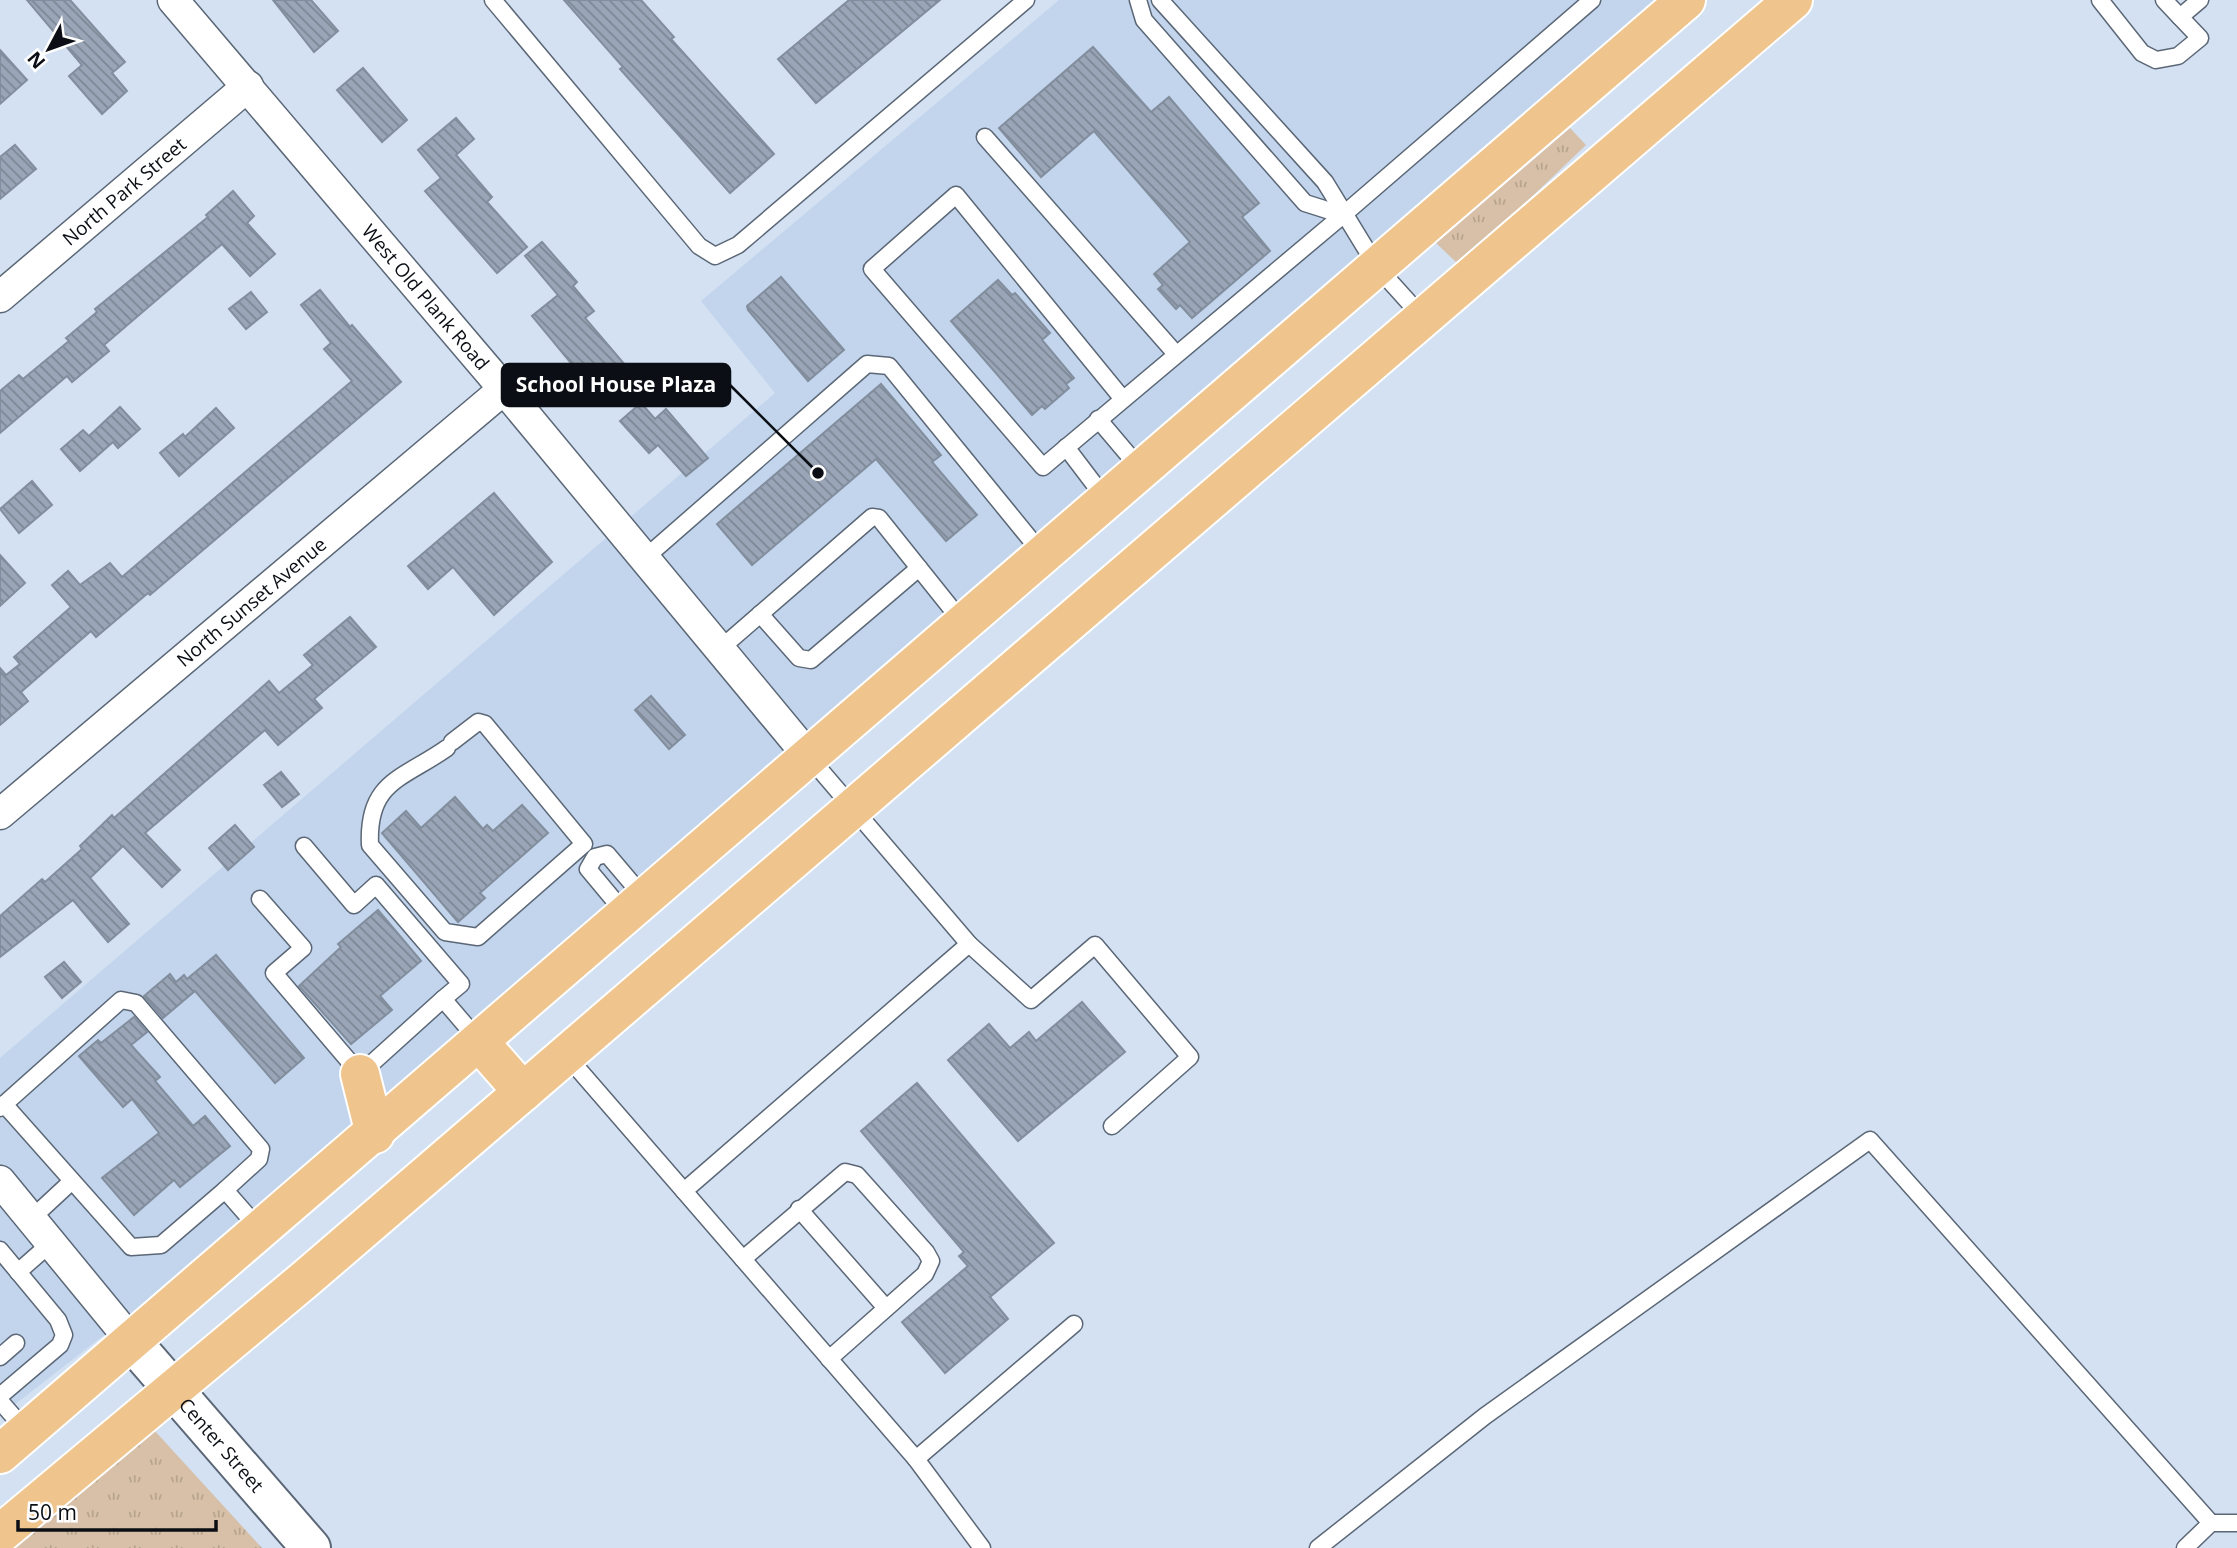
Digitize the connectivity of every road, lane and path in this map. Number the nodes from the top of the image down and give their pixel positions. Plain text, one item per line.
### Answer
1 (173, 0) edge
2 (493, 0) edge
3 (1026, 0) edge
4 (1138, 0) edge
5 (1160, 0) edge
6 (1592, 0) edge
7 (1686, 0) edge
8 (2100, 0) edge
9 (2164, 0) edge
10 (2200, 0) edge
11 (1783, 4) edge
12 (2180, 17) junction
13 (1238, 85) junction
14 (248, 86) junction
15 (1217, 103) junction
16 (985, 137) dead end
17 (1343, 215) junction
18 (1377, 267) junction
19 (0, 296) edge
20 (1423, 318) junction
21 (1176, 354) junction
22 (504, 389) junction
23 (1122, 398) junction
24 (1098, 419) junction
25 (1066, 447) junction
26 (1142, 471) junction
27 (1107, 502) junction
28 (1044, 556) junction
29 (645, 558) junction
30 (919, 568) junction
31 (760, 614) junction
32 (965, 624) junction
33 (720, 649) junction
34 (810, 758) junction
35 (854, 808) junction
36 (0, 814) edge
37 (584, 844) junction
38 (304, 846) dead end
39 (595, 857) junction
40 (260, 899) dead end
41 (637, 903) junction
42 (969, 944) junction
43 (443, 999) junction
44 (480, 1042) junction
45 (566, 1055) junction
46 (360, 1074) junction
47 (523, 1092) junction
48 (415, 1099) junction
49 (2, 1106) edge
50 (1112, 1126) dead end
51 (375, 1133) junction
52 (72, 1181) junction
53 (225, 1190) junction
54 (3, 1191) edge
55 (684, 1191) junction
56 (799, 1209) junction
57 (31, 1219) junction
58 (262, 1231) junction
59 (51, 1243) junction
60 (1, 1253) edge
61 (743, 1259) junction
62 (22, 1277) junction
63 (14, 1293) dead end
64 (886, 1308) junction
65 (52, 1313) junction
66 (39, 1324) dead end
67 (1074, 1324) dead end
68 (16, 1343) dead end
69 (132, 1343) junction
70 (0, 1357) edge
71 (829, 1359) junction
72 (171, 1389) junction
73 (0, 1396) edge
74 (0, 1401) edge
75 (13, 1443) edge
76 (916, 1459) junction
77 (2211, 1523) junction
78 (2237, 1523) edge
79 (0, 1534) edge
80 (311, 1548) edge
81 (982, 1548) edge
82 (1318, 1548) edge
83 (2185, 1548) edge

1 - 14 street, West Old Plank Road
2 - 3 lane
4 - 15 lane
5 - 13 lane
6 - 17 lane
7 - 18 main road
8 - 12 lane
9 - 12 lane
10 - 12 lane
11 - 20 main road
13 - 15 lane
13 - 17 lane
14 - 19 street, North Park Street
14 - 22 street, West Old Plank Road
15 - 17 lane
16 - 21 lane
17 - 18 lane
17 - 21 lane
18 - 20 lane
18 - 26 main road
20 - 35 main road
21 - 23 lane
22 - 29 street, West Old Plank Road
22 - 36 street, North Sunset Avenue
23 - 24 lane
23 - 25 lane
24 - 25 lane
24 - 26 lane
25 - 27 lane
26 - 27 main road
27 - 28 main road
28 - 29 lane
28 - 32 main road
29 - 33 street, West Old Plank Road
30 - 31 lane
30 - 31 lane
30 - 32 lane
31 - 33 lane
32 - 34 main road
33 - 34 street, West Old Plank Road
34 - 35 lane
34 - 41 main road
35 - 42 lane
35 - 45 main road
37 - 37 lane
37 - 39 lane
38 - 43 lane
39 - 41 lane
39 - 41 lane
40 - 46 lane
41 - 44 main road
42 - 50 lane
42 - 55 lane
43 - 44 lane
43 - 46 lane
44 - 47 main road
44 - 48 main road
45 - 47 main road
45 - 55 lane
46 - 48 main road
46 - 51 main road
47 - 72 main road
48 - 51 main road
49 - 52 lane
49 - 53 lane
51 - 58 main road
52 - 53 lane
52 - 57 lane
53 - 58 lane
54 - 57 street
55 - 61 lane
56 - 61 lane
56 - 64 lane
56 - 64 lane
57 - 59 street
58 - 69 main road
59 - 62 lane
59 - 69 street
60 - 62 lane
61 - 71 lane
62 - 63 lane
62 - 65 lane
64 - 71 lane
65 - 66 lane
65 - 73 lane
67 - 76 lane
68 - 70 lane
69 - 72 street, Center Street
69 - 75 main road
71 - 76 lane
72 - 79 main road
72 - 80 street, Center Street
74 - 75 lane
76 - 81 lane
77 - 78 lane
77 - 82 lane
77 - 83 lane

